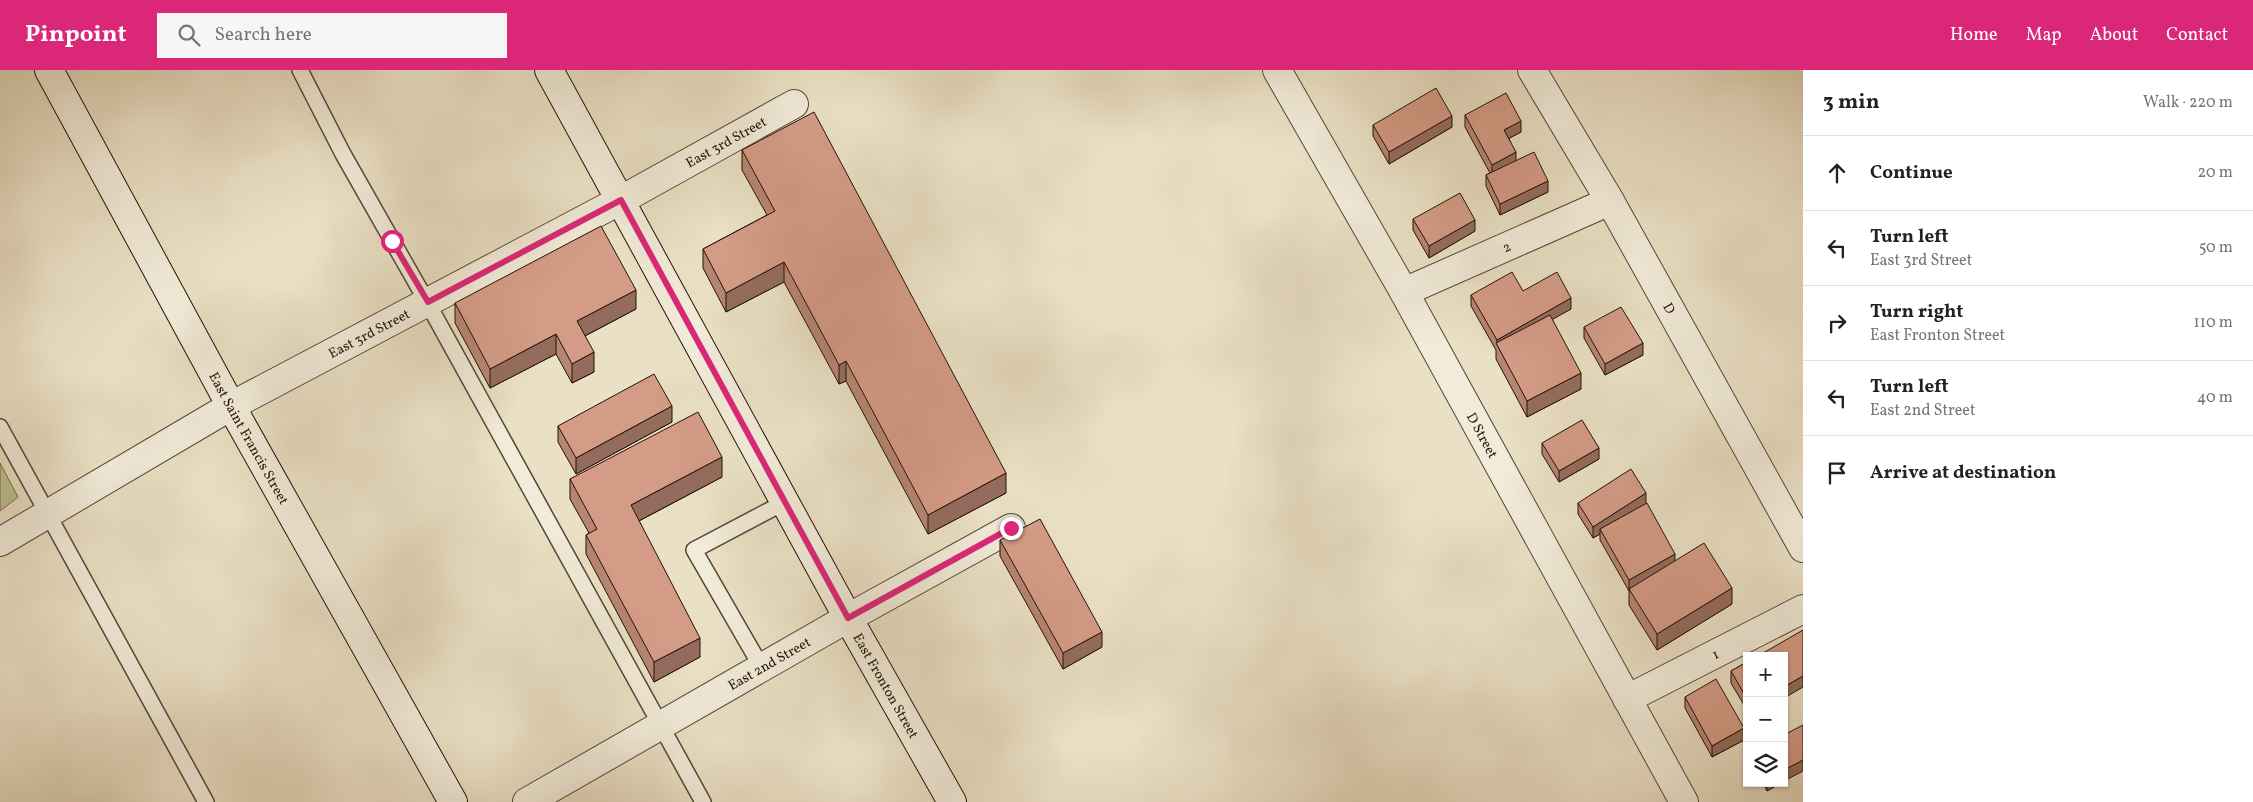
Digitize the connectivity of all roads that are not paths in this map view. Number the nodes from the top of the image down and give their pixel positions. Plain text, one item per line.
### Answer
1 (49, 70) edge
2 (300, 70) edge
3 (549, 70) edge
4 (1276, 70) edge
5 (1532, 70) edge
6 (794, 104) dead end
7 (621, 200) junction
8 (1610, 201) junction
9 (1404, 292) junction
10 (428, 302) junction
11 (231, 406) junction
12 (0, 427) edge
13 (785, 502) junction
14 (48, 514) junction
15 (1011, 528) dead end
16 (0, 542) edge
17 (1803, 548) edge
18 (1803, 609) edge
19 (848, 618) junction
20 (762, 668) junction
21 (1627, 699) junction
22 (661, 726) junction
23 (206, 802) edge
24 (453, 802) edge
25 (527, 802) edge
26 (703, 802) edge
27 (952, 802) edge
28 (1684, 802) edge

1 - 11 street, East Saint Francis Street
2 - 10 lane
3 - 7 street, East Fronton Street
4 - 9 street, D Street
5 - 8 street, D
6 - 7 street, East 3rd Street
7 - 10 street, East 3rd Street
7 - 13 street, East Fronton Street
8 - 9 street, 2
8 - 17 street, D
9 - 21 street, D Street
10 - 11 street, East 3rd Street
10 - 22 lane
11 - 14 street, East 3rd Street
11 - 24 street, East Saint Francis Street
12 - 14 lane
13 - 19 street, East Fronton Street
13 - 20 lane
14 - 16 street, East 3rd Street
14 - 23 lane
15 - 19 street, East 2nd Street
18 - 21 street, 1
19 - 20 street, East 2nd Street
19 - 27 street, East Fronton Street
20 - 22 street, East 2nd Street
21 - 28 street, D Street
22 - 25 street, East 2nd Street
22 - 26 lane

